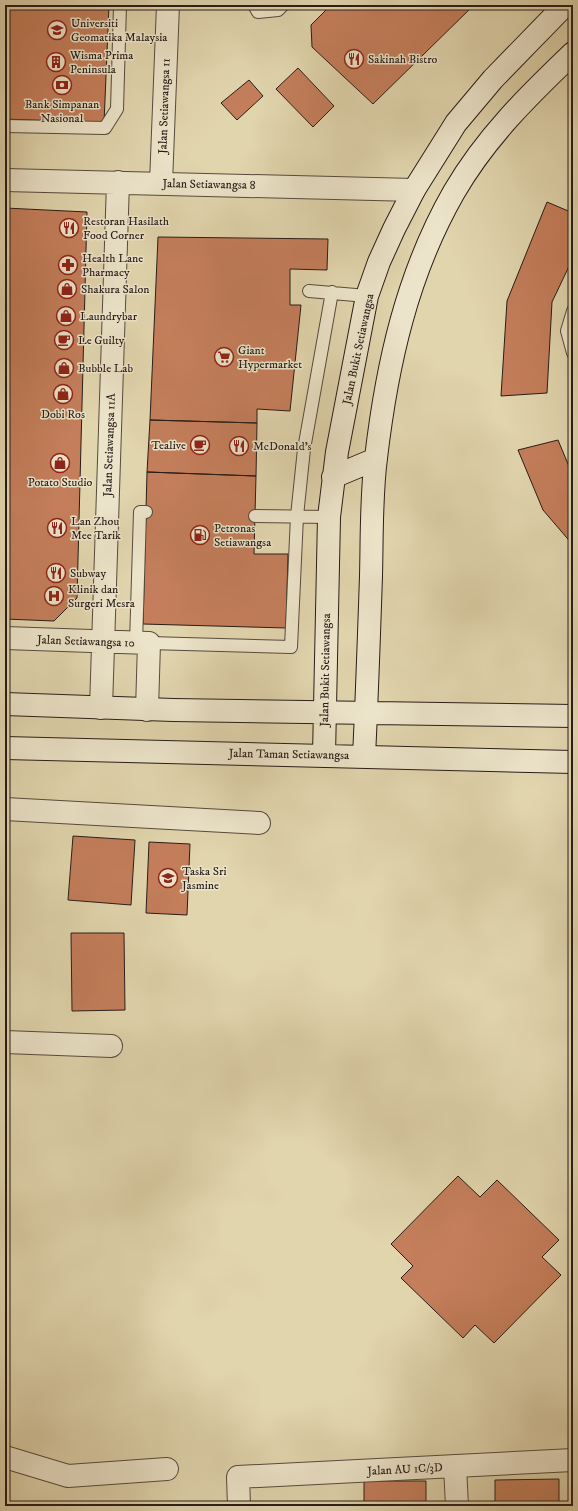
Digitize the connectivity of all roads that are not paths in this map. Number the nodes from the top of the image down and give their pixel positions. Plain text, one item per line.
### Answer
1 (120, 5) edge
2 (168, 5) edge
3 (254, 5) edge
4 (283, 5) edge
5 (565, 5) edge
6 (573, 53) edge
7 (5, 126) edge
8 (5, 180) edge
9 (118, 182) junction
10 (161, 183) junction
11 (414, 190) junction
12 (309, 291) dead end
13 (332, 292) junction
14 (368, 296) junction
15 (573, 311) edge
16 (573, 353) edge
17 (376, 459) junction
18 (333, 477) junction
19 (146, 512) dead end
20 (255, 516) dead end
21 (298, 516) junction
22 (329, 517) junction
23 (5, 638) edge
24 (103, 642) junction
25 (142, 643) junction
26 (5, 704) edge
27 (101, 708) junction
28 (147, 710) junction
29 (324, 712) junction
30 (366, 713) junction
31 (573, 716) edge
32 (5, 748) edge
33 (324, 755) junction
34 (364, 756) junction
35 (573, 762) edge
36 (5, 809) edge
37 (259, 823) dead end
38 (5, 1042) edge
39 (111, 1046) dead end
40 (5, 1458) edge
41 (573, 1460) edge
42 (456, 1466) junction
43 (167, 1469) dead end
44 (239, 1506) edge
45 (457, 1506) edge

1 - 7 lane
2 - 10 street, Jalan Setiawangsa 11
3 - 4 lane
5 - 11 street, Jalan Bukit Setiawangsa
6 - 17 street
8 - 9 street, Jalan Setiawangsa 8
9 - 10 street, Jalan Setiawangsa 8
9 - 24 street, Jalan Setiawangsa 11A
10 - 11 street, Jalan Setiawangsa 8
11 - 14 street, Jalan Bukit Setiawangsa
12 - 13 lane
13 - 14 lane
13 - 21 lane
14 - 18 street, Jalan Bukit Setiawangsa
15 - 16 lane
17 - 18 street
17 - 30 street
18 - 22 street, Jalan Bukit Setiawangsa
19 - 25 lane
20 - 21 lane
21 - 22 lane
21 - 25 lane
22 - 29 street, Jalan Bukit Setiawangsa
23 - 24 street, Jalan Setiawangsa 10
24 - 25 street, Jalan Setiawangsa 10
24 - 27 street, Jalan Setiawangsa 11A
25 - 28 street, Jalan Setiawangsa 10
26 - 27 street
27 - 28 street
28 - 29 street
29 - 30 street
29 - 33 street, Jalan Bukit Setiawangsa
30 - 31 street
30 - 34 street
32 - 33 street, Jalan Taman Setiawangsa
33 - 34 street, Jalan Taman Setiawangsa
34 - 35 street, Jalan Taman Setiawangsa
36 - 37 street
38 - 39 street
40 - 43 street
41 - 42 street, Jalan AU 1C/3D
42 - 44 street, Jalan AU 1C/3D
42 - 45 street

